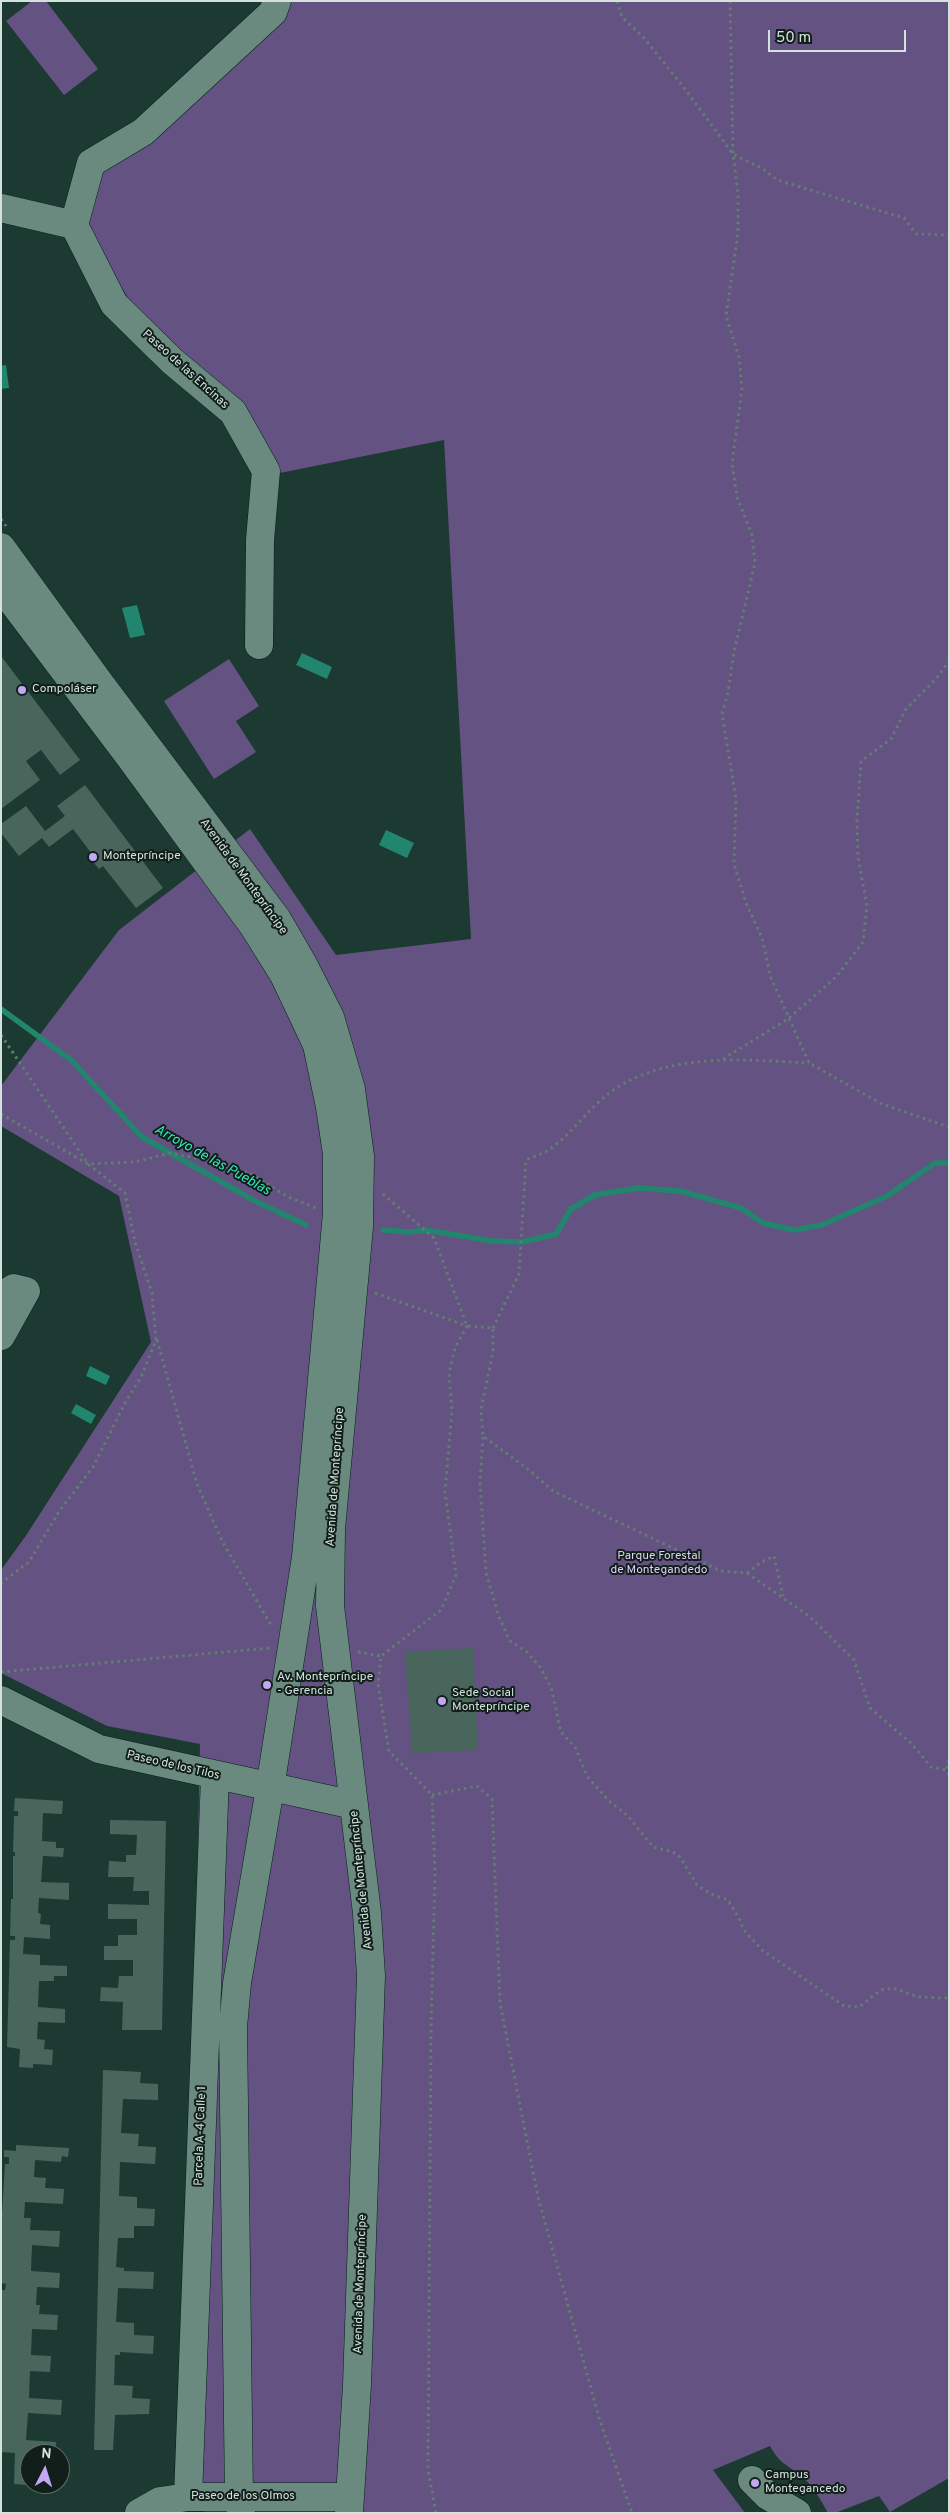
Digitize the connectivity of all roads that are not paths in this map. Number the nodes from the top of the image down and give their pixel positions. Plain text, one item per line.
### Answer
1 (277, 1) edge
2 (1, 208) edge
3 (74, 225) junction
4 (1, 546) edge
5 (1, 586) edge
6 (52, 617) junction
7 (259, 645) dead end
8 (1, 1296) edge
9 (1, 1336) edge
10 (1, 1700) edge
11 (215, 1776) junction
12 (270, 1788) junction
13 (354, 1805) junction
14 (752, 2480) dead end
15 (188, 2497) junction
16 (240, 2505) edge
17 (350, 2505) edge
18 (139, 2513) edge
19 (797, 2513) edge

1 - 3 street
2 - 3 street
3 - 7 street, Paseo de las Encinas
4 - 6 street, Avenida de Montepríncipe
5 - 6 street
5 - 12 street, Avenida de Montepríncipe
6 - 13 street, Avenida de Montepríncipe
8 - 9 street
10 - 11 street, Paseo de los Tilos
11 - 12 street, Paseo de los Tilos
11 - 15 street, Parcela A-4 Calle 1
12 - 13 street, Paseo de los Tilos
12 - 16 street, Avenida de Montepríncipe
13 - 17 street, Avenida de Montepríncipe
14 - 19 street
15 - 16 street, Paseo de los Olmos
15 - 18 street, Paseo de los Olmos
16 - 17 street, Paseo de los Olmos

